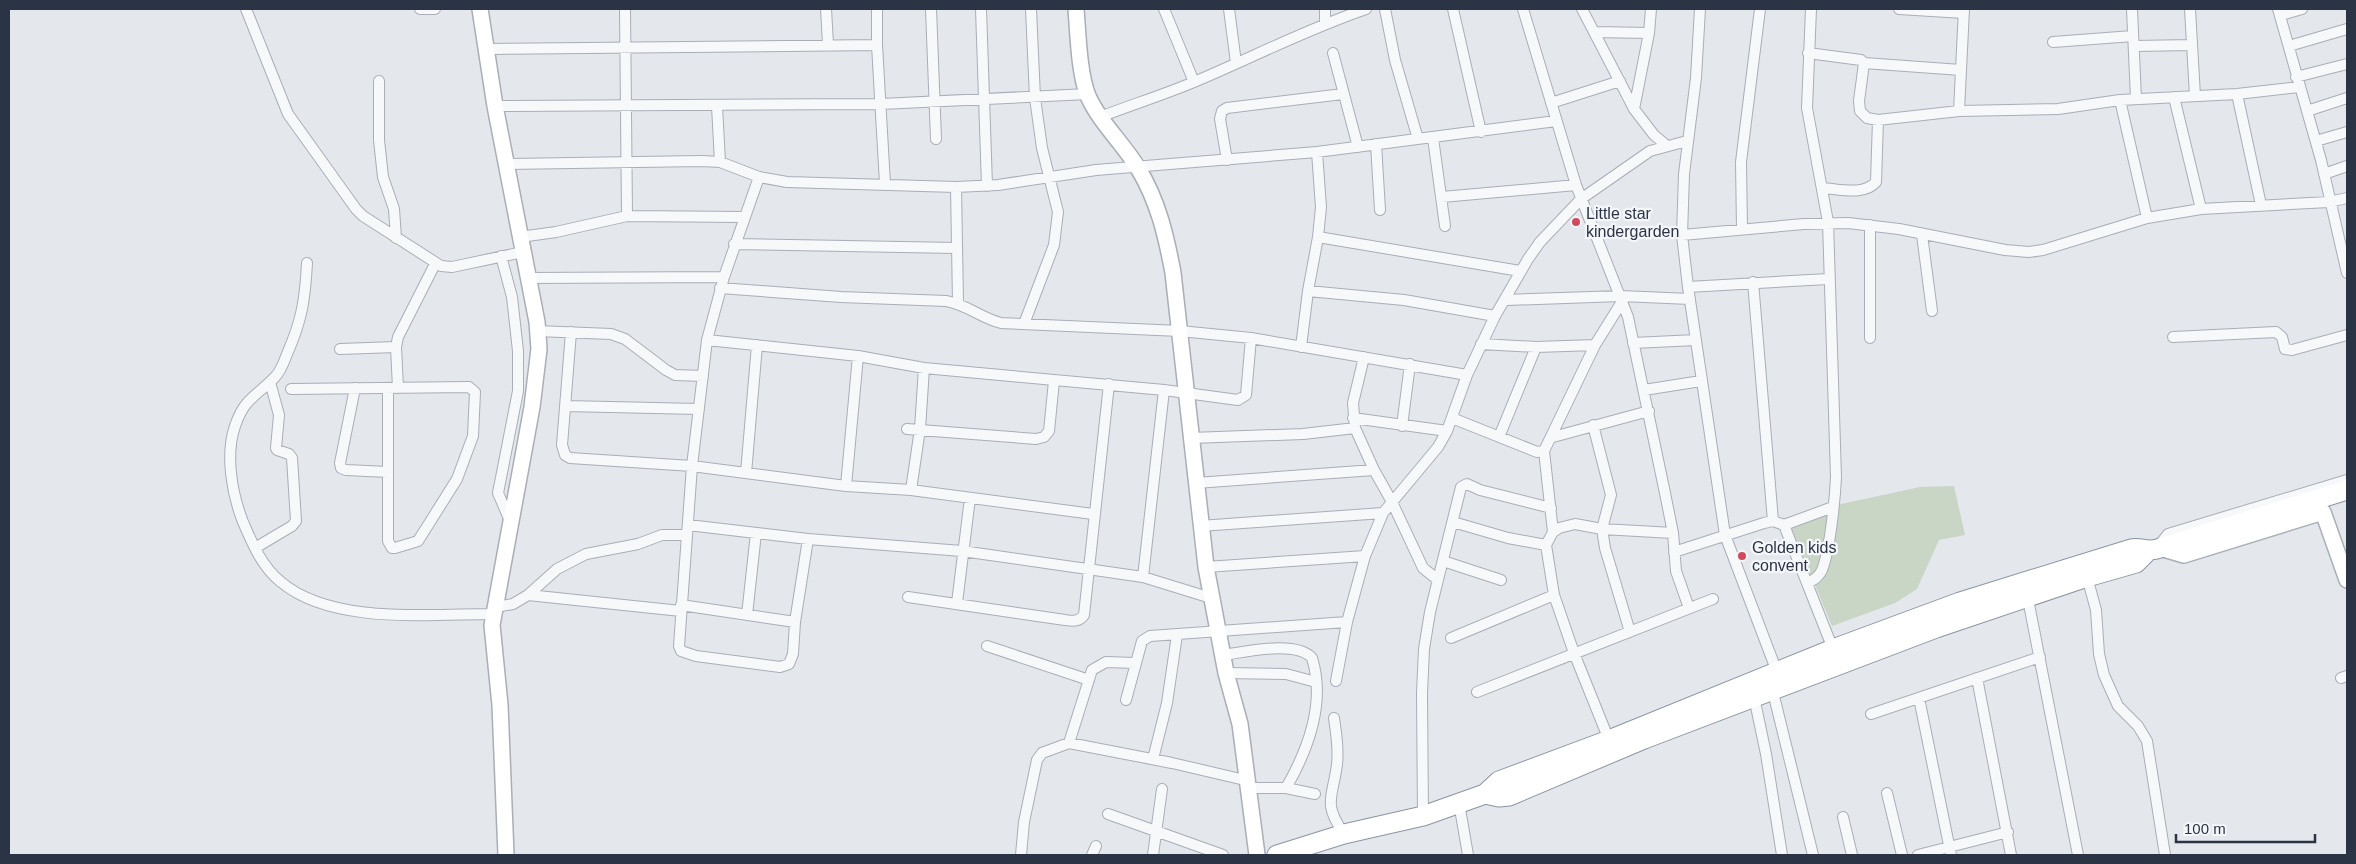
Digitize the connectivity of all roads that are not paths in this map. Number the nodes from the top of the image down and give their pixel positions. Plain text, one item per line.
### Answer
1 (246, 9) edge
2 (420, 9) edge
3 (435, 9) edge
4 (480, 9) edge
5 (625, 9) edge
6 (826, 9) edge
7 (877, 9) edge
8 (931, 9) edge
9 (981, 9) edge
10 (1030, 9) edge
11 (1076, 9) edge
12 (1164, 9) edge
13 (1229, 9) edge
14 (1325, 9) edge
15 (1366, 9) edge
16 (1385, 9) edge
17 (1453, 9) edge
18 (1522, 9) edge
19 (1582, 9) edge
20 (1652, 9) edge
21 (1700, 9) edge
22 (1760, 9) edge
23 (1811, 9) edge
24 (1899, 9) edge
25 (2132, 9) edge
26 (2190, 9) edge
27 (2302, 9) edge
28 (1964, 11) edge
29 (2280, 12) edge
30 (1325, 23) junction
31 (2347, 29) edge
32 (1595, 32) junction
33 (1649, 33) junction
34 (2134, 41) junction
35 (2053, 42) dead end
36 (828, 44) junction
37 (877, 44) junction
38 (2192, 45) junction
39 (624, 46) junction
40 (2289, 46) junction
41 (487, 49) junction
42 (1333, 53) dead end
43 (1808, 53) junction
44 (1236, 63) junction
45 (1864, 63) junction
46 (2347, 64) edge
47 (1961, 70) junction
48 (379, 81) dead end
49 (1620, 81) junction
50 (1194, 82) junction
51 (2298, 82) junction
52 (1088, 94) junction
53 (1344, 94) junction
54 (2237, 94) junction
55 (2196, 96) junction
56 (2174, 97) junction
57 (1035, 98) junction
58 (2347, 98) edge
59 (985, 99) junction
60 (2136, 99) junction
61 (2120, 100) junction
62 (935, 101) junction
63 (1551, 103) junction
64 (881, 104) junction
65 (495, 106) junction
66 (625, 106) junction
67 (717, 106) junction
68 (1634, 109) junction
69 (1959, 111) junction
70 (2307, 111) junction
71 (1100, 117) junction
72 (1878, 120) junction
73 (1556, 121) junction
74 (1481, 132) junction
75 (2347, 132) edge
76 (1433, 138) junction
77 (936, 139) dead end
78 (1418, 139) junction
79 (1687, 141) junction
80 (2316, 141) junction
81 (1376, 144) junction
82 (1666, 145) junction
83 (1358, 147) junction
84 (1317, 152) junction
85 (1227, 160) junction
86 (625, 161) junction
87 (720, 162) junction
88 (506, 164) junction
89 (2347, 166) edge
90 (1138, 167) junction
91 (2324, 174) junction
92 (759, 177) junction
93 (1048, 178) junction
94 (886, 184) junction
95 (1576, 185) junction
96 (987, 186) junction
97 (956, 187) junction
98 (1823, 188) junction
99 (1442, 197) junction
100 (2347, 198) edge
101 (1581, 199) junction
102 (2329, 202) junction
103 (2261, 205) junction
104 (2201, 209) junction
105 (1380, 210) dead end
106 (627, 216) junction
107 (744, 216) junction
108 (2147, 218) junction
109 (1828, 222) junction
110 (1870, 225) junction
111 (1446, 226) dead end
112 (1742, 229) junction
113 (1922, 234) junction
114 (1682, 235) junction
115 (1318, 236) junction
116 (520, 237) junction
117 (396, 238) junction
118 (2343, 239) edge
119 (734, 244) junction
120 (957, 248) junction
121 (523, 252) junction
122 (502, 256) junction
123 (307, 263) dead end
124 (435, 264) junction
125 (1520, 271) junction
126 (2347, 271) edge
127 (724, 277) junction
128 (528, 278) junction
129 (1828, 278) junction
130 (1753, 282) junction
131 (720, 288) junction
132 (1688, 288) junction
133 (1308, 291) junction
134 (1622, 298) junction
135 (1690, 298) junction
136 (1506, 300) junction
137 (958, 302) junction
138 (1932, 311) dead end
139 (1495, 316) junction
140 (1024, 324) junction
141 (538, 331) junction
142 (1180, 331) junction
143 (572, 332) junction
144 (2347, 335) edge
145 (2173, 336) dead end
146 (1250, 338) junction
147 (1870, 338) dead end
148 (708, 340) junction
149 (1696, 340) junction
150 (1633, 343) junction
151 (1481, 344) junction
152 (757, 345) junction
153 (1595, 345) junction
154 (396, 347) junction
155 (1301, 347) junction
156 (1536, 347) junction
157 (340, 349) dead end
158 (858, 356) junction
159 (1364, 357) junction
160 (1410, 364) junction
161 (924, 368) junction
162 (1467, 374) junction
163 (703, 376) junction
164 (1054, 381) junction
165 (1701, 381) junction
166 (270, 382) junction
167 (1109, 384) junction
168 (356, 388) junction
169 (393, 388) junction
170 (291, 389) dead end
171 (1164, 390) junction
172 (1644, 390) junction
173 (1187, 393) junction
174 (565, 406) junction
175 (699, 409) junction
176 (1649, 411) junction
177 (1452, 418) junction
178 (1354, 423) junction
179 (1593, 425) junction
180 (1402, 426) junction
181 (907, 428) dead end
182 (920, 429) junction
183 (1447, 431) junction
184 (1498, 436) junction
185 (1553, 436) junction
186 (1191, 438) junction
187 (1544, 451) junction
188 (692, 466) junction
189 (1374, 470) junction
190 (388, 472) junction
191 (746, 473) junction
192 (2347, 480) edge
193 (1196, 483) junction
194 (846, 486) junction
195 (911, 490) junction
196 (2347, 490) edge
197 (970, 498) junction
198 (1392, 502) junction
199 (1833, 507) junction
200 (1550, 508) junction
201 (1382, 513) junction
202 (1093, 514) junction
203 (1774, 521) junction
204 (511, 522) junction
205 (1452, 522) junction
206 (1784, 525) junction
207 (1200, 526) junction
208 (1602, 529) junction
209 (688, 530) junction
210 (1553, 532) junction
211 (756, 533) junction
212 (1673, 533) junction
213 (1725, 535) junction
214 (808, 538) junction
215 (1546, 545) junction
216 (255, 548) junction
217 (2157, 549) junction
218 (962, 551) junction
219 (1674, 552) junction
220 (1365, 556) junction
221 (1444, 561) junction
222 (2345, 563) edge
223 (1206, 567) junction
224 (1087, 570) junction
225 (2087, 576) junction
226 (1143, 577) junction
227 (1438, 580) junction
228 (1501, 580) dead end
229 (2347, 580) edge
230 (1808, 584) junction
231 (2026, 590) junction
232 (528, 595) junction
233 (1554, 595) junction
234 (908, 597) dead end
235 (1211, 598) junction
236 (1712, 599) dead end
237 (957, 603) junction
238 (681, 608) junction
239 (1689, 608) junction
240 (494, 611) junction
241 (747, 616) junction
242 (795, 622) junction
243 (1347, 622) junction
244 (1217, 631) junction
245 (1630, 632) junction
246 (1177, 635) junction
247 (1451, 638) dead end
248 (987, 646) dead end
249 (1833, 649) junction
250 (1574, 653) junction
251 (1223, 656) junction
252 (2040, 657) junction
253 (1135, 664) junction
254 (1226, 674) junction
255 (1978, 678) junction
256 (1773, 679) junction
257 (1088, 680) junction
258 (1336, 681) dead end
259 (1316, 682) junction
260 (1477, 692) dead end
261 (1754, 697) junction
262 (1919, 698) junction
263 (1126, 700) dead end
264 (1871, 714) dead end
265 (1334, 718) dead end
266 (1609, 740) junction
267 (1068, 743) junction
268 (1153, 759) junction
269 (1249, 785) junction
270 (1286, 788) junction
271 (1162, 789) dead end
272 (1887, 793) dead end
273 (1315, 794) dead end
274 (1484, 794) junction
275 (1459, 803) junction
276 (1108, 814) dead end
277 (1422, 816) junction
278 (1843, 817) dead end
279 (1157, 831) junction
280 (2008, 832) junction
281 (1344, 834) junction
282 (1950, 851) edge
283 (1300, 852) edge
284 (506, 855) edge
285 (1022, 855) edge
286 (1153, 855) edge
287 (1222, 855) edge
288 (1256, 855) edge
289 (1277, 855) edge
290 (1468, 855) edge
291 (1782, 855) edge
292 (1813, 855) edge
293 (1852, 855) edge
294 (1902, 855) edge
295 (1918, 855) edge
296 (2011, 855) edge
297 (2078, 855) edge
298 (2165, 855) edge

1 - 117 street
2 - 3 street
4 - 41 street
5 - 39 street
6 - 36 street
7 - 37 street
8 - 62 street
9 - 59 street
10 - 57 street
11 - 52 street
12 - 50 street
13 - 44 street
14 - 30 street
15 - 30 street
16 - 78 street
17 - 74 street
18 - 63 street
19 - 32 street
20 - 33 street
21 - 79 street
22 - 112 street
23 - 43 street
24 - 28 street
25 - 34 street
26 - 38 street
27 - 29 street
28 - 47 street
29 - 40 street
30 - 44 street
31 - 40 street
32 - 33 street
32 - 49 street
33 - 68 street
34 - 35 street
34 - 38 street
34 - 60 street
36 - 37 street
36 - 39 street
37 - 64 street
38 - 55 street
39 - 41 street
39 - 66 street
40 - 51 street
41 - 65 street
42 - 53 street
43 - 45 street
43 - 98 street
44 - 50 street
45 - 47 street
45 - 72 street
46 - 51 street
47 - 69 street
48 - 117 street
49 - 63 street
49 - 68 street
50 - 71 street
51 - 54 street
51 - 70 street
52 - 57 street
52 - 71 street
53 - 83 street
53 - 85 street
54 - 55 street
54 - 103 street
55 - 56 street
56 - 60 street
56 - 104 street
57 - 59 street
57 - 93 street
58 - 70 street
59 - 62 street
59 - 96 street
60 - 61 street
61 - 69 street
61 - 108 street
62 - 64 street
62 - 77 street
63 - 73 street
64 - 67 street
64 - 94 street
65 - 66 street
65 - 88 street
66 - 67 street
66 - 86 street
67 - 87 street
68 - 82 street
69 - 72 street
70 - 80 street
71 - 90 street
72 - 98 street
73 - 74 street
73 - 95 street
74 - 76 street
75 - 80 street
76 - 78 street
76 - 99 street
78 - 81 street
79 - 82 street
79 - 114 street
80 - 91 street
81 - 83 street
81 - 105 street
82 - 101 street
83 - 84 street
84 - 85 street
84 - 115 street
85 - 90 street
86 - 87 street
86 - 88 street
86 - 106 street
87 - 92 street
88 - 116 street
89 - 91 street
90 - 93 street
90 - 142 street
91 - 102 street
92 - 94 street
92 - 107 street
93 - 96 street
93 - 140 street
94 - 97 street
95 - 99 street
95 - 101 street
96 - 97 street
97 - 120 street
98 - 109 street
99 - 111 street
100 - 102 street
101 - 125 street
101 - 134 street
102 - 103 street
102 - 118 street
103 - 104 street
104 - 108 street
106 - 107 street
106 - 116 street
107 - 119 street
108 - 113 street
109 - 110 street
109 - 112 street
109 - 129 street
110 - 113 street
110 - 147 street
112 - 114 street
113 - 138 street
114 - 132 street
115 - 125 street
115 - 133 street
116 - 121 street
117 - 124 street
118 - 126 street
119 - 120 street
119 - 127 street
120 - 137 street
121 - 122 street
121 - 128 street
122 - 124 street
122 - 204 street
123 - 166 street
124 - 154 street
125 - 136 street
127 - 128 street
127 - 131 street
128 - 141 street
129 - 130 street
129 - 199 street
130 - 132 street
130 - 203 street
131 - 137 street
131 - 148 street
132 - 135 street
133 - 139 street
133 - 155 street
134 - 135 street
134 - 136 street
134 - 150 street
134 - 153 street
135 - 149 street
136 - 139 street
137 - 140 street
139 - 151 street
140 - 142 street
141 - 143 street
141 - 204 street
142 - 146 street
142 - 173 street
143 - 163 street
143 - 174 street
144 - 145 street
146 - 155 street
146 - 173 street
148 - 152 street
148 - 163 street
149 - 150 street
149 - 165 street
150 - 172 street
151 - 156 street
151 - 162 street
152 - 158 street
152 - 191 street
153 - 156 street
153 - 185 street
154 - 157 street
154 - 169 street
155 - 159 street
156 - 184 street
158 - 161 street
158 - 194 street
159 - 160 street
159 - 178 street
160 - 162 street
160 - 180 street
161 - 164 street
161 - 182 street
162 - 177 street
163 - 175 street
164 - 167 street
164 - 182 street
165 - 172 street
165 - 213 street
166 - 216 street
166 - 216 street
167 - 171 street
167 - 202 street
168 - 169 street
168 - 170 street
168 - 190 street
169 - 190 street
169 - 190 street
171 - 173 street
171 - 226 street
172 - 176 street
173 - 186 street
174 - 175 street
174 - 188 street
175 - 188 street
176 - 179 street
176 - 212 street
177 - 183 street
177 - 184 street
178 - 180 street
178 - 186 street
178 - 189 street
179 - 185 street
179 - 208 street
180 - 183 street
181 - 182 street
182 - 195 street
183 - 198 street
184 - 187 street
185 - 187 street
186 - 193 street
187 - 200 street
188 - 191 street
188 - 209 street
189 - 193 street
189 - 198 street
191 - 194 street
192 - 217 street
193 - 207 street
194 - 195 street
195 - 197 street
196 - 217 highway
197 - 202 street
197 - 218 street
198 - 201 street
198 - 227 street
199 - 206 street
199 - 230 street
200 - 205 street
200 - 210 street
201 - 207 street
201 - 220 street
202 - 224 street
203 - 206 street
203 - 213 street
204 - 240 street
205 - 215 street
205 - 221 street
206 - 230 street
207 - 223 street
208 - 210 street
208 - 212 street
208 - 245 street
209 - 211 street
209 - 232 street
209 - 238 street
210 - 215 street
211 - 214 street
211 - 241 street
212 - 219 street
213 - 219 street
213 - 256 street
214 - 218 street
214 - 242 street
215 - 233 street
216 - 240 street
217 - 222 street
217 - 225 highway
217 - 231 highway
218 - 224 street
218 - 237 street
219 - 239 street
220 - 223 street
220 - 243 street
221 - 227 street
221 - 228 street
222 - 229 street
223 - 235 street
224 - 226 street
224 - 237 street
225 - 231 highway
225 - 298 street
226 - 235 street
227 - 277 street
230 - 249 street
231 - 249 highway
231 - 252 street
231 - 256 highway
232 - 238 street
232 - 240 street
233 - 247 street
233 - 250 street
234 - 237 street
235 - 244 street
236 - 239 street
238 - 241 street
238 - 242 street
239 - 245 street
240 - 284 street
241 - 242 street
243 - 244 street
243 - 258 street
244 - 246 street
244 - 251 street
245 - 250 street
246 - 253 street
246 - 268 street
248 - 257 street
249 - 256 highway
250 - 260 street
250 - 266 street
251 - 254 street
251 - 259 street
252 - 255 street
252 - 297 street
253 - 257 street
253 - 263 street
254 - 259 street
254 - 269 street
255 - 262 street
255 - 280 street
256 - 261 highway
256 - 266 highway
256 - 292 street
257 - 267 street
259 - 270 street
261 - 274 highway
261 - 291 street
262 - 264 street
262 - 282 street
265 - 281 street
266 - 274 highway
267 - 268 street
267 - 285 street
268 - 269 street
269 - 270 street
269 - 288 street
270 - 273 street
271 - 279 street
272 - 294 street
274 - 275 highway
275 - 277 highway
275 - 290 street
276 - 279 street
277 - 281 highway
278 - 293 street
279 - 286 street
279 - 287 street
280 - 282 street
280 - 296 street
281 - 283 highway
282 - 295 street
283 - 289 highway

